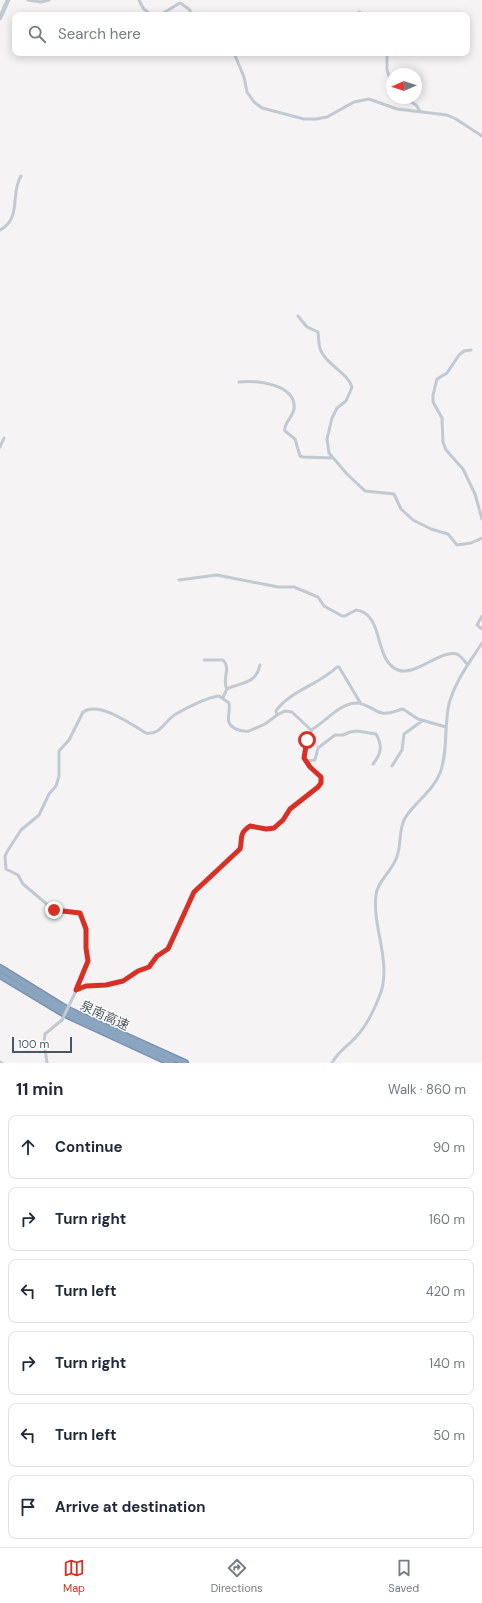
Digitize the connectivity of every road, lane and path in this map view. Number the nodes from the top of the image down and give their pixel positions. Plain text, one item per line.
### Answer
1 (8, 0) edge
2 (28, 0) edge
3 (49, 0) edge
4 (139, 0) edge
5 (148, 12) edge
6 (165, 12) edge
7 (190, 12) edge
8 (0, 18) edge
9 (235, 56) edge
10 (387, 56) edge
11 (387, 68) edge
12 (414, 104) edge
13 (420, 111) junction
14 (482, 136) edge
15 (21, 176) dead end
16 (0, 230) edge
17 (298, 316) dead end
18 (471, 350) dead end
19 (239, 382) dead end
20 (4, 438) dead end
21 (0, 447) edge
22 (333, 458) junction
23 (482, 519) edge
24 (482, 538) edge
25 (179, 580) dead end
26 (482, 616) edge
27 (482, 629) edge
28 (482, 642) edge
29 (204, 660) dead end
30 (468, 665) junction
31 (260, 666) dead end
32 (227, 689) junction
33 (223, 697) junction
34 (361, 704) junction
35 (277, 715) junction
36 (422, 721) junction
37 (446, 726) junction
38 (312, 730) junction
39 (306, 761) junction
40 (373, 764) dead end
41 (392, 766) dead end
42 (0, 968) edge
43 (0, 975) edge
44 (76, 992) junction
45 (47, 1063) edge
46 (171, 1063) edge
47 (185, 1063) edge
48 (332, 1063) edge

1 - 8 main road
2 - 3 street
4 - 5 street
6 - 7 street
9 - 13 street
10 - 11 street
12 - 13 street
13 - 14 street
15 - 16 street
17 - 22 street
18 - 23 street
19 - 22 street
20 - 21 street
22 - 24 street
25 - 30 street
26 - 27 street
28 - 30 street
29 - 32 street
30 - 37 street
31 - 32 street
32 - 33 street
33 - 35 street
33 - 44 street
34 - 35 street
34 - 36 street
34 - 38 street
35 - 38 street
36 - 37 street
36 - 41 street
37 - 48 street
38 - 39 street
39 - 40 street
39 - 44 street
42 - 47 highway, 泉南高速
43 - 46 highway, 泉南高速
44 - 45 street, bridge

